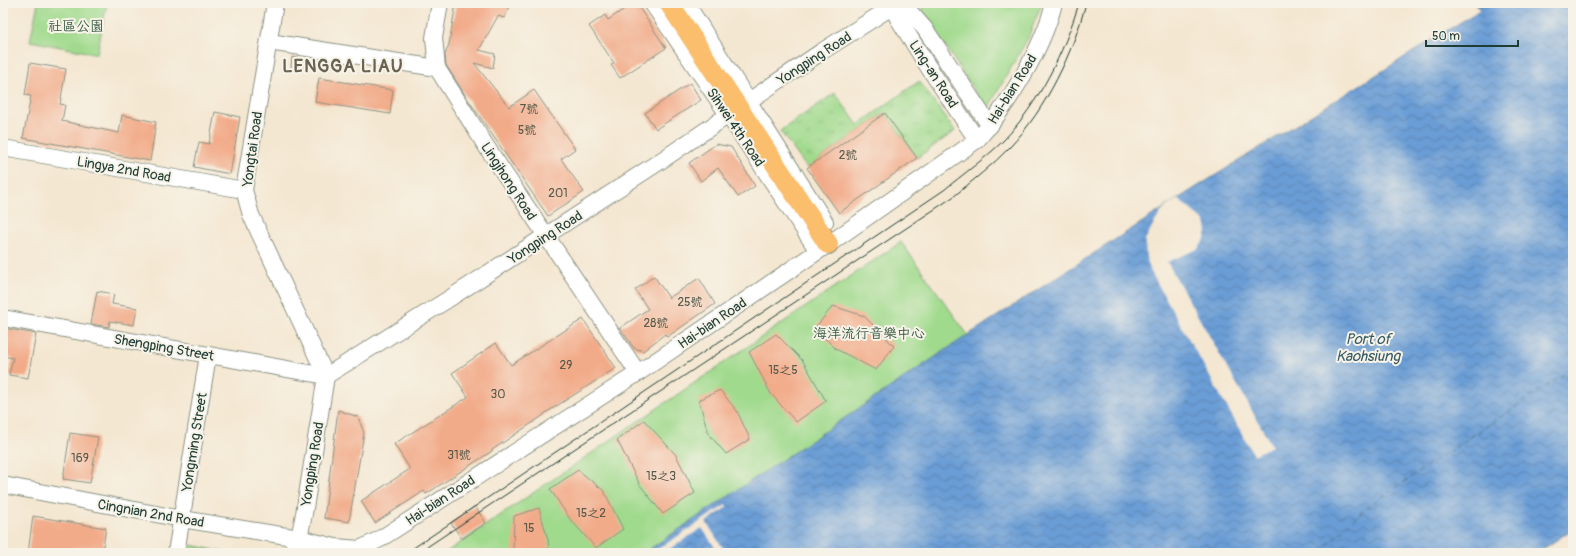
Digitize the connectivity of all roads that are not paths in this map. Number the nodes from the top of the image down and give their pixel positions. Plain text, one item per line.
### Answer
1 (276, 3) edge
2 (440, 3) edge
3 (652, 3) edge
4 (669, 3) edge
5 (686, 3) edge
6 (1054, 3) edge
7 (893, 4) edge
8 (269, 42) junction
9 (437, 68) junction
10 (738, 109) junction
11 (990, 126) junction
12 (977, 140) junction
13 (3, 148) edge
14 (244, 190) junction
15 (546, 236) junction
16 (827, 245) junction
17 (3, 318) edge
18 (208, 355) junction
19 (638, 373) junction
20 (326, 376) junction
21 (3, 485) edge
22 (182, 520) junction
23 (300, 546) edge
24 (176, 553) edge
25 (291, 553) edge

1 - 8 street, Yongtai Road
2 - 9 street, Lingjhong Road
3 - 10 street, Sihwei 4th Road
4 - 10 main road, Sihwei 4th Road
5 - 10 street, Sihwei 4th Road
6 - 11 street, Hai-bian Road
7 - 10 street, Yongping Road
7 - 11 street, Ling-an Road
7 - 12 street, Ling-an Road
8 - 9 street
8 - 14 street, Yongtai Road
9 - 15 street, Lingjhong Road
10 - 15 street, Yongping Road
10 - 16 main road, Sihwei 4th Road
11 - 12 street, Hai-bian Road
12 - 16 street, Hai-bian Road
13 - 14 street, Lingya 2nd Road
14 - 20 street, Yongtai Road
15 - 19 street, Lingjhong Road
15 - 20 street, Yongping Road
16 - 19 street, Hai-bian Road
17 - 18 street, Shengping Street
18 - 20 street, Shengping Street
18 - 22 street, Yongming Street
19 - 23 street, Hai-bian Road
20 - 23 street, Yongping Road
21 - 22 street, Cingnian 2nd Road
22 - 23 street, Cingnian 2nd Road
22 - 24 street, Yongming Street
23 - 25 street, Yongping Road

